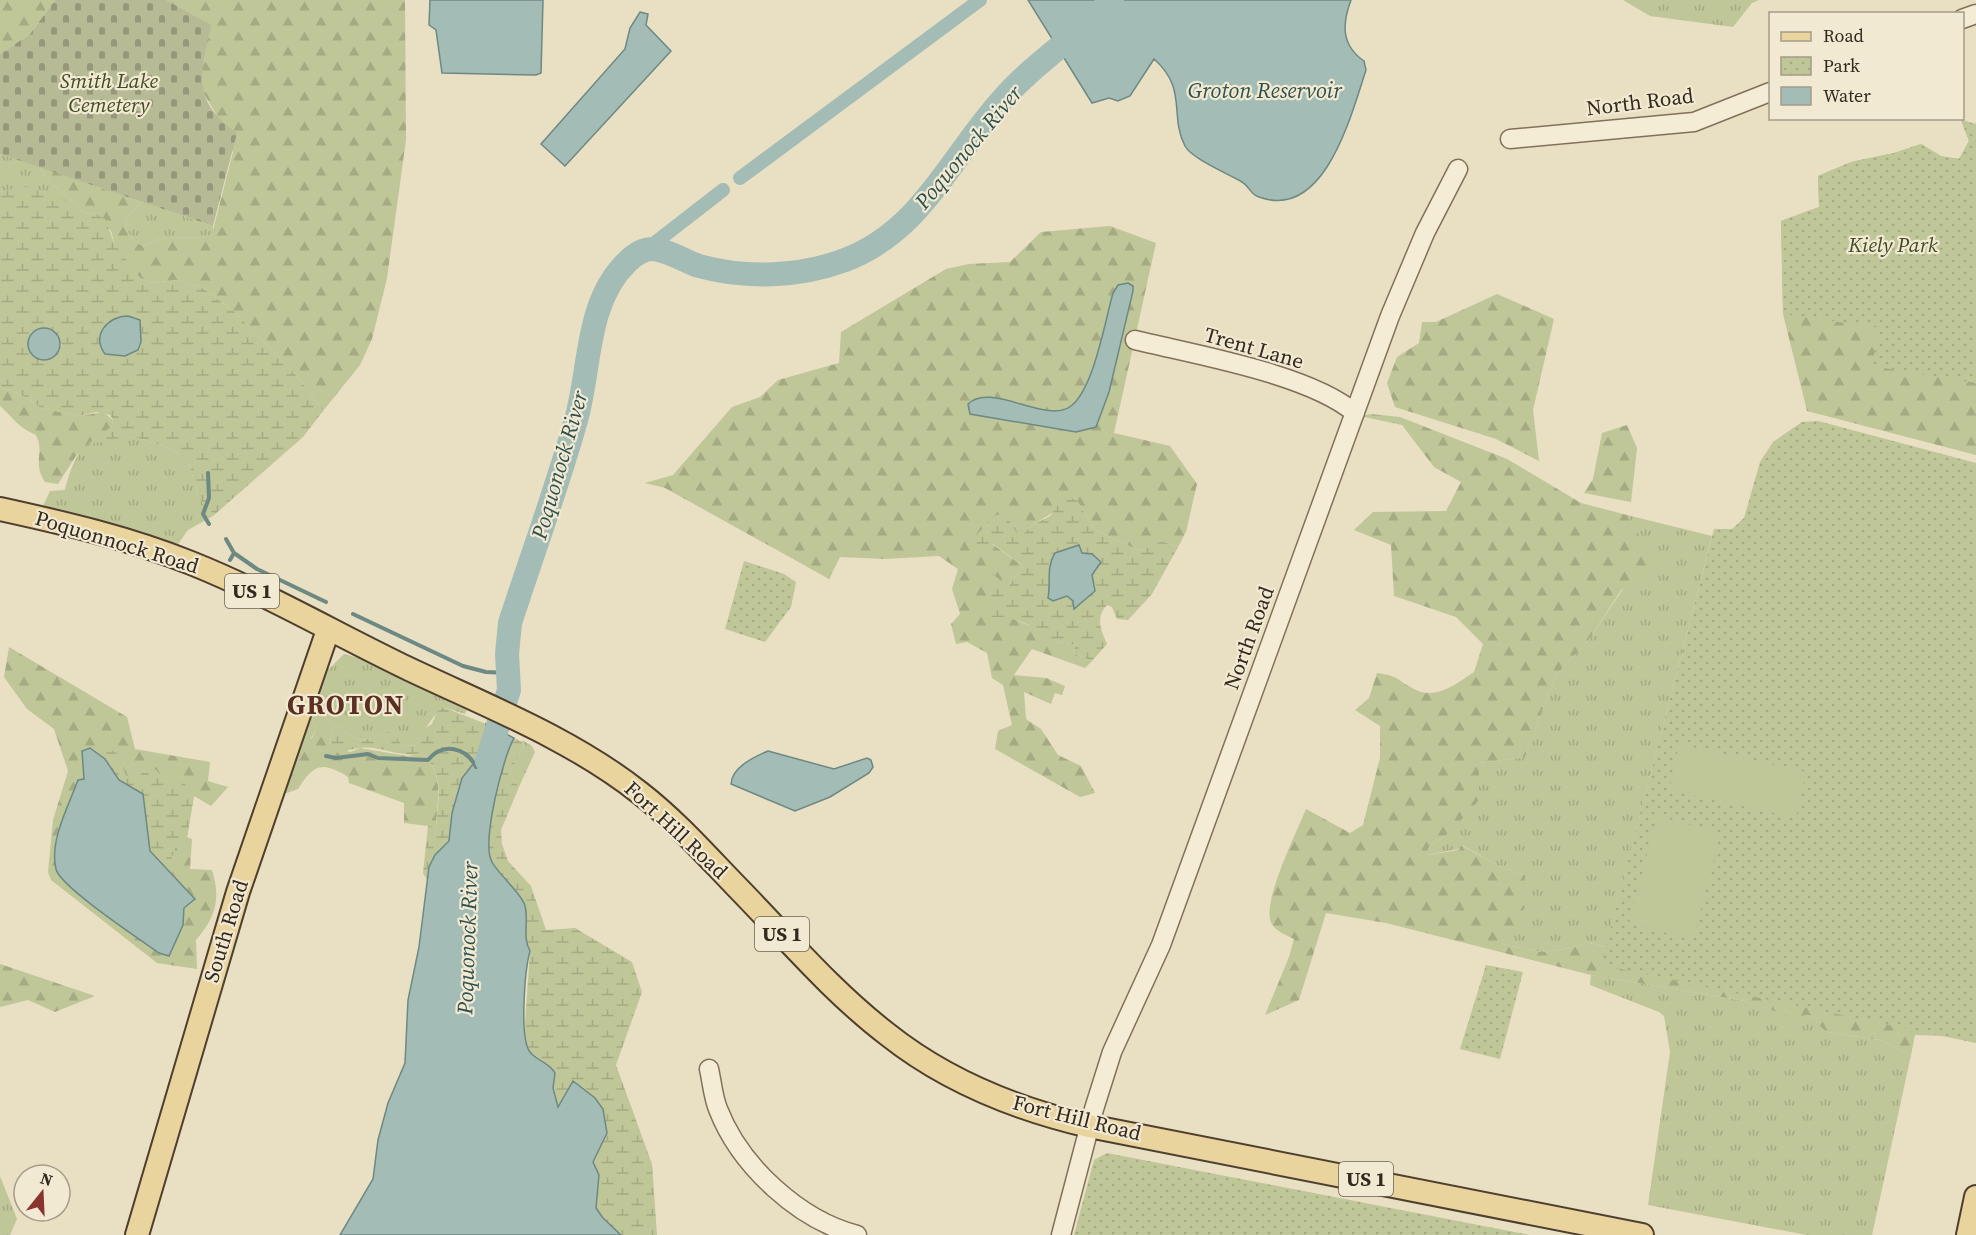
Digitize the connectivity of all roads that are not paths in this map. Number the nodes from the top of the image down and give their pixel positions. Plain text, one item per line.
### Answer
1 (1769, 92) edge
2 (1510, 139) dead end
3 (1458, 169) dead end
4 (1135, 340) dead end
5 (1355, 413) junction
6 (0, 509) edge
7 (328, 630) junction
8 (529, 726) joint
9 (709, 1069) dead end
10 (1089, 1126) junction
11 (1976, 1197) edge
12 (137, 1235) edge
13 (858, 1235) edge
14 (1061, 1235) edge
15 (1642, 1235) edge
16 (1968, 1235) edge

1 - 2 street, North Road
3 - 5 street, North Road
4 - 5 street, Trent Lane
5 - 10 street, North Road
6 - 7 main road, Poquonnock Road / US 1
7 - 8 main road, Poquonnock Road / US 1
7 - 12 main road, South Road
8 - 10 main road, Fort Hill Road / US 1
9 - 13 street
10 - 14 street, North Road
10 - 15 main road, Fort Hill Road / US 1
11 - 16 main road

